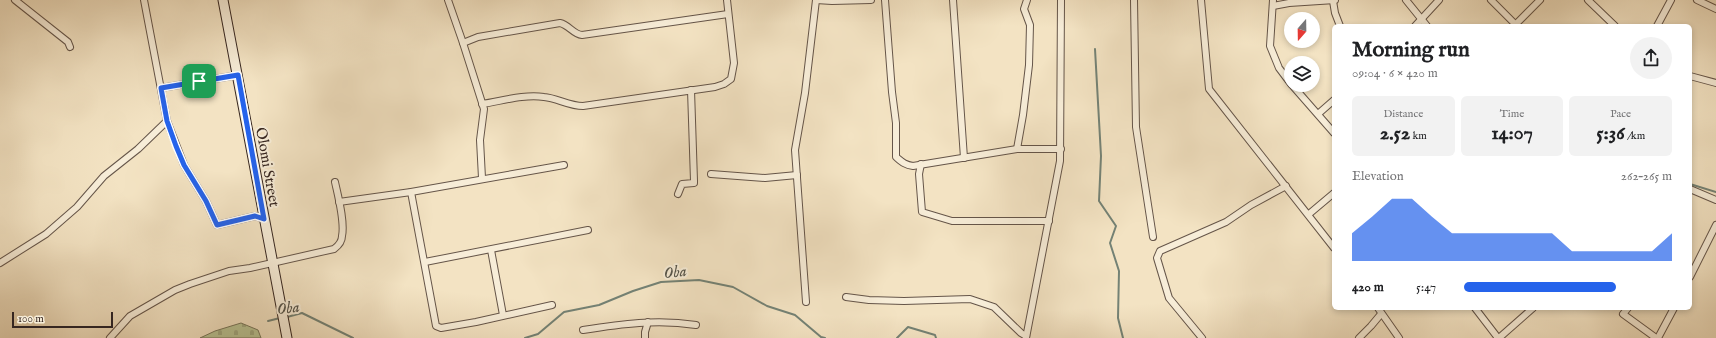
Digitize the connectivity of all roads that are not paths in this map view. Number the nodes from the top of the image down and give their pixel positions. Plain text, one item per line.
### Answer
1 (15, 0) edge
2 (144, 0) edge
3 (223, 0) edge
4 (448, 0) edge
5 (727, 0) edge
6 (816, 0) edge
7 (871, 0) edge
8 (885, 0) edge
9 (953, 0) edge
10 (1026, 0) edge
11 (1061, 0) edge
12 (1134, 0) edge
13 (1201, 0) edge
14 (1334, 0) edge
15 (1406, 0) edge
16 (1439, 0) edge
17 (1491, 0) edge
18 (1540, 0) edge
19 (1588, 0) edge
20 (1671, 0) edge
21 (1697, 0) edge
22 (1273, 3) edge
23 (1716, 9) edge
24 (728, 14) junction
25 (1421, 18) junction
26 (1339, 24) edge
27 (1416, 24) edge
28 (1426, 24) edge
29 (1514, 24) edge
30 (1516, 24) edge
31 (1613, 24) edge
32 (1659, 24) edge
33 (464, 43) junction
34 (70, 47) dead end
35 (1284, 74) edge
36 (238, 75) junction
37 (1692, 77) edge
38 (1716, 83) edge
39 (161, 88) junction
40 (691, 90) junction
41 (1299, 92) edge
42 (1332, 102) edge
43 (482, 104) junction
44 (1318, 114) junction
45 (167, 121) junction
46 (1332, 131) edge
47 (1061, 148) junction
48 (1017, 149) junction
49 (964, 158) junction
50 (921, 164) junction
51 (564, 165) dead end
52 (711, 174) dead end
53 (797, 175) junction
54 (482, 178) junction
55 (335, 182) dead end
56 (1286, 186) junction
57 (1692, 190) edge
58 (411, 192) junction
59 (678, 194) dead end
60 (1332, 195) edge
61 (1716, 200) edge
62 (339, 202) junction
63 (1309, 214) junction
64 (264, 219) junction
65 (1049, 221) junction
66 (1716, 226) edge
67 (588, 230) dead end
68 (1153, 237) dead end
69 (1332, 245) edge
70 (491, 250) junction
71 (272, 262) junction
72 (425, 262) junction
73 (0, 263) edge
74 (1692, 273) edge
75 (846, 296) dead end
76 (806, 302) dead end
77 (552, 305) dead end
78 (1477, 310) edge
79 (1531, 310) edge
80 (1626, 310) edge
81 (1673, 310) edge
82 (1379, 311) edge
83 (503, 315) junction
84 (648, 322) junction
85 (696, 325) dead end
86 (583, 330) dead end
87 (1026, 337) edge
88 (110, 338) edge
89 (287, 338) edge
90 (645, 338) edge
91 (1202, 338) edge
92 (1359, 338) edge
93 (1398, 338) edge
94 (1498, 338) edge
95 (1657, 338) edge

1 - 34 street
2 - 39 street
3 - 36 main road, Olomi Street
4 - 33 street
5 - 24 street
6 - 7 street
6 - 53 street
8 - 50 street
9 - 49 street
10 - 48 street
11 - 47 street
12 - 68 street
13 - 56 street
14 - 22 street
14 - 26 street
15 - 25 street
16 - 25 street
17 - 29 street
18 - 30 street
19 - 31 street
20 - 32 street
21 - 23 street
22 - 35 street
24 - 33 street
24 - 40 street
25 - 27 street
25 - 28 street
33 - 43 street
36 - 39 street
36 - 64 main road, Olomi Street
37 - 38 street
39 - 45 street
40 - 43 street
40 - 59 street
41 - 44 street
42 - 44 street
43 - 54 street
44 - 46 street
45 - 64 street
45 - 73 street
47 - 48 street
47 - 65 street
48 - 49 street
49 - 50 street
50 - 65 street
51 - 54 street
52 - 53 street
53 - 76 street
54 - 58 street
55 - 62 street
56 - 63 street
56 - 91 street
57 - 61 street
58 - 62 street
58 - 72 street
60 - 63 street
62 - 71 street
63 - 69 street
64 - 71 main road, Olomi Street
65 - 87 street
66 - 74 street
67 - 70 street
70 - 72 street
70 - 83 street
71 - 88 street
71 - 89 main road, Olomi Street
72 - 83 street
75 - 87 street
77 - 83 street
78 - 94 street
79 - 94 street
80 - 95 street
81 - 95 street
82 - 92 street
82 - 93 street
84 - 85 street
84 - 86 street
84 - 90 street

